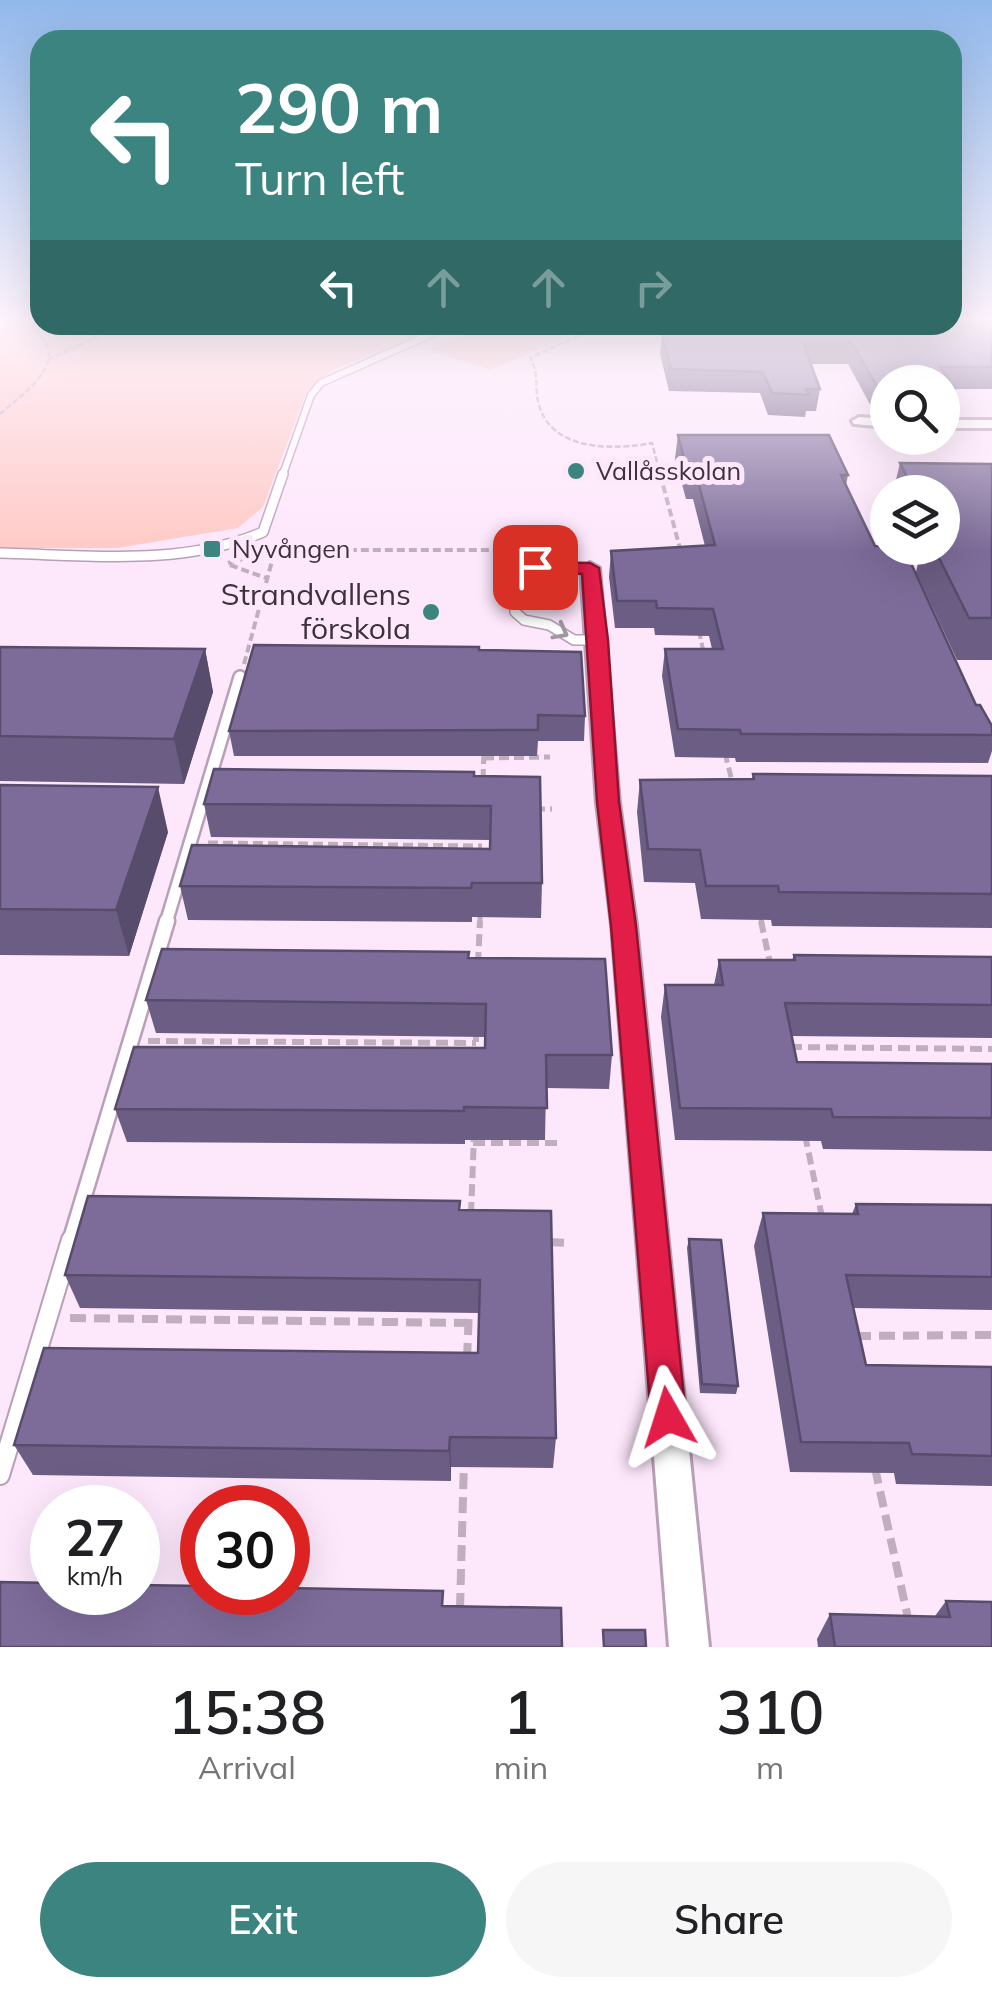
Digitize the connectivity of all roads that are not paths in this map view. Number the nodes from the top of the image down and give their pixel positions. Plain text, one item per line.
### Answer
1 (310, 398) edge
2 (859, 421) dead end
3 (870, 422) edge
4 (960, 424) edge
5 (992, 424) edge
6 (0, 553) edge
7 (590, 568) joint
8 (598, 640) junction
9 (240, 676) edge
10 (0, 1475) edge
11 (689, 1647) edge

1 - 6 lane
2 - 3 street
4 - 5 street
7 - 8 street
7 -> 8 lane
8 - 11 street
9 - 10 lane

